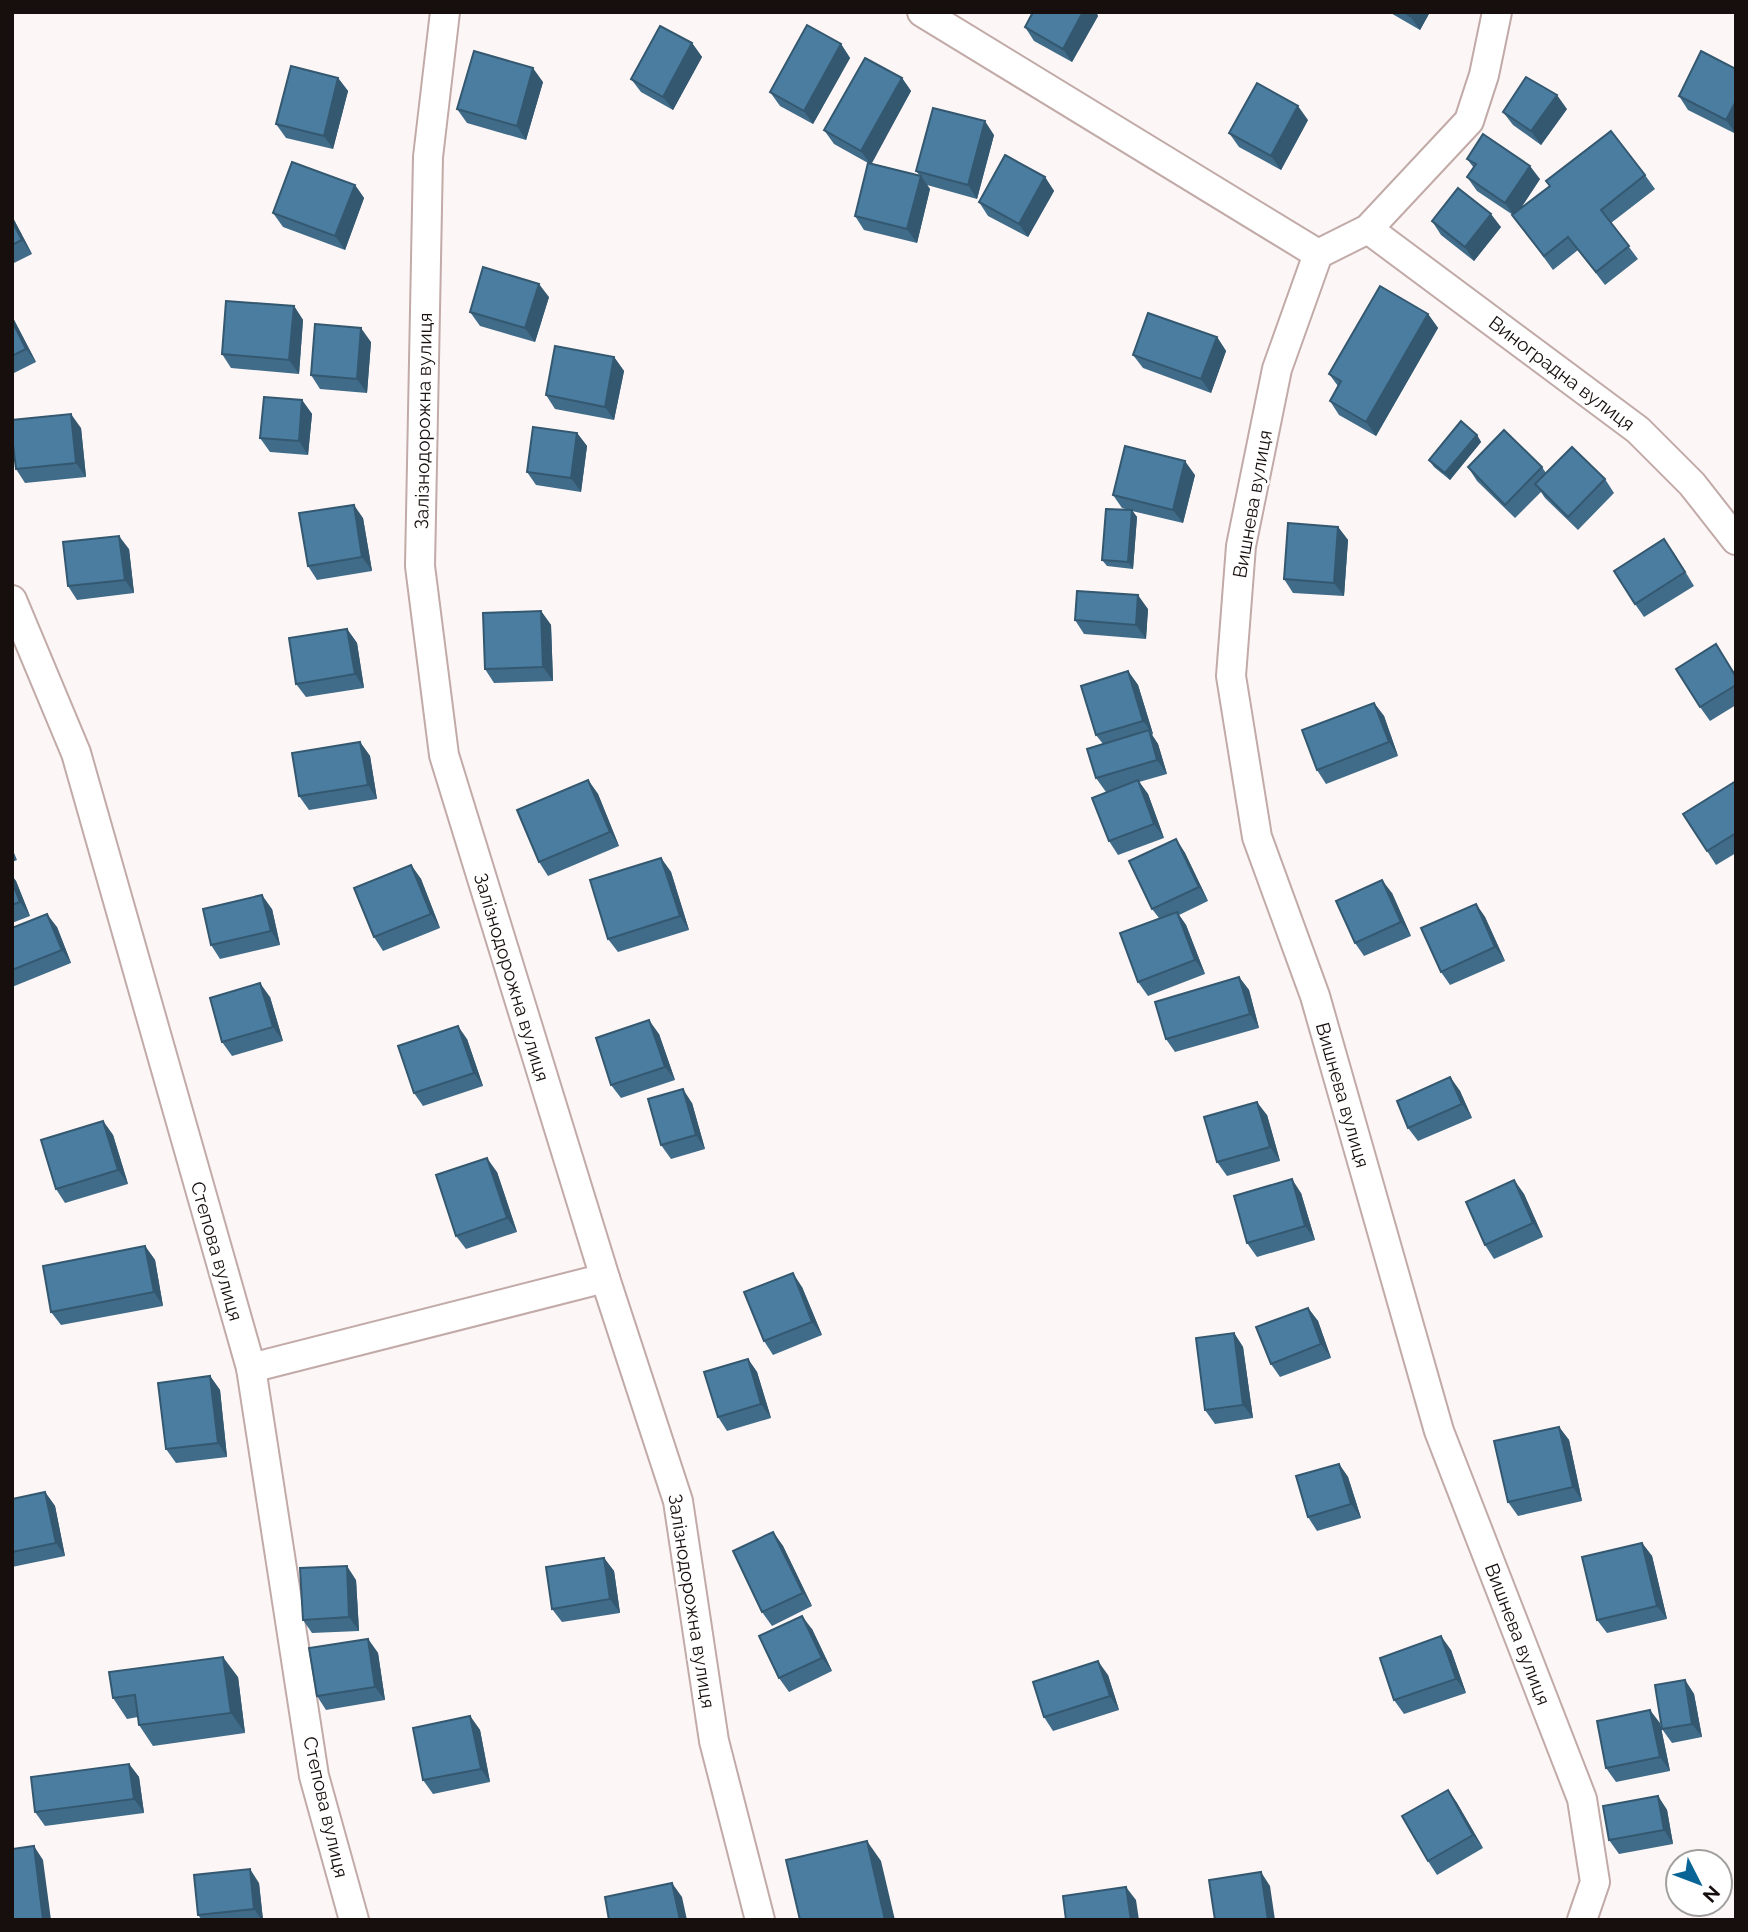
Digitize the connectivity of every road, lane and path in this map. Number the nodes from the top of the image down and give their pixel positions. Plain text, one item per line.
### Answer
1 (445, 12) edge
2 (922, 12) edge
3 (1497, 12) edge
4 (1368, 229) junction
5 (1318, 254) junction
6 (1736, 540) edge
7 (12, 600) edge
8 (605, 1278) junction
9 (251, 1368) junction
10 (354, 1920) edge
11 (760, 1920) edge
12 (1582, 1920) edge

1 - 8 street, Залізнодорожна вулиця
2 - 5 street
3 - 4 street
4 - 5 street
4 - 6 street, Виноградна вулиця
5 - 12 street, Вишнева вулиця
7 - 9 street, Степова вулиця
8 - 9 street
8 - 11 street, Залізнодорожна вулиця
9 - 10 street, Степова вулиця

